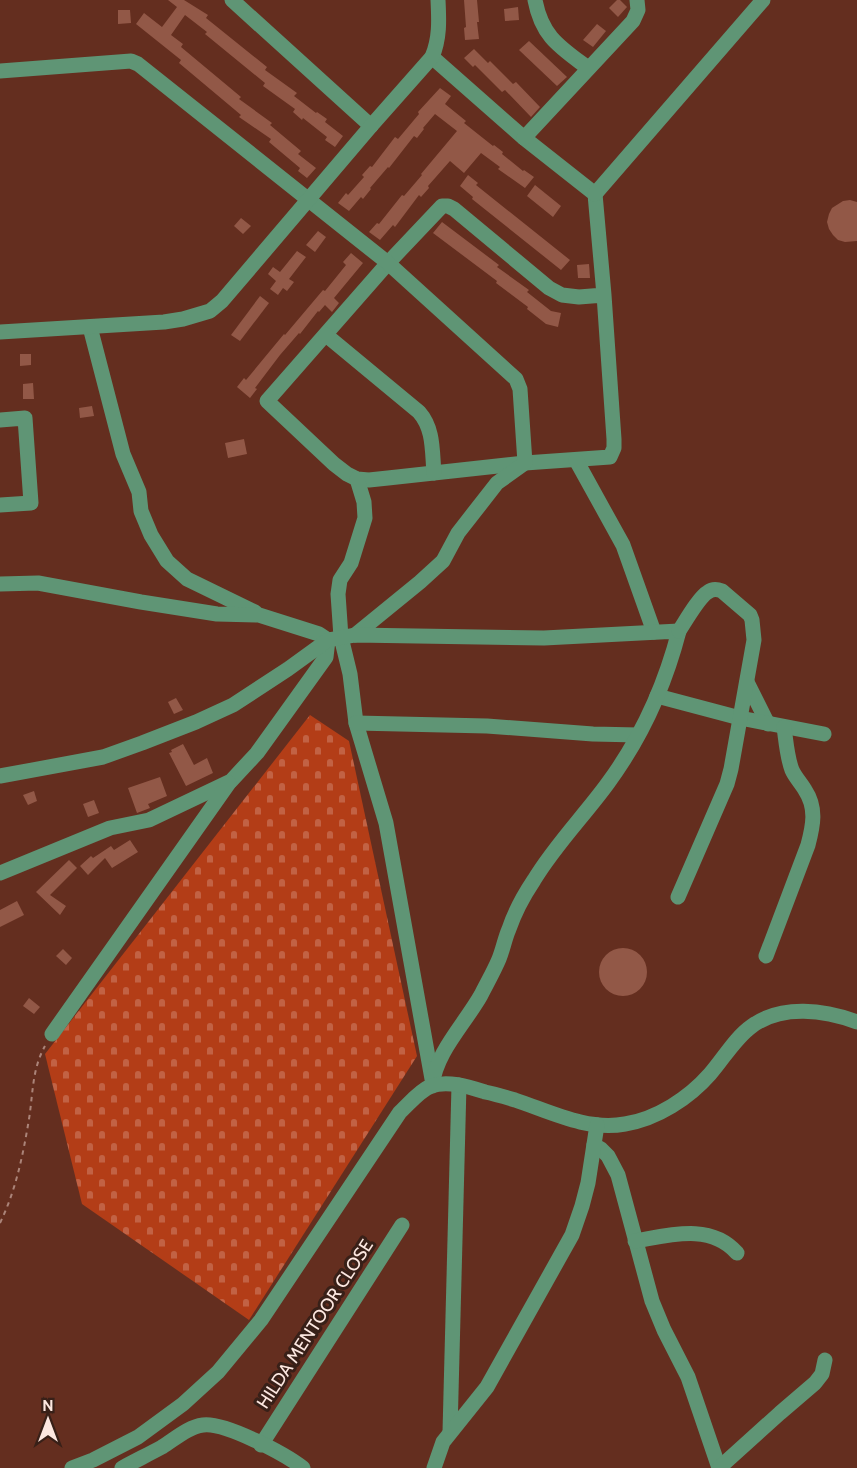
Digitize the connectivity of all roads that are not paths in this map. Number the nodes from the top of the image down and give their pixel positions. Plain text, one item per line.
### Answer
1 (438, 0) edge
2 (535, 0) edge
3 (637, 0) edge
4 (763, 0) edge
5 (234, 1) edge
6 (432, 57) junction
7 (588, 68) junction
8 (0, 71) edge
9 (371, 126) junction
10 (524, 138) junction
11 (595, 194) junction
12 (309, 199) junction
13 (388, 263) junction
14 (604, 295) junction
15 (90, 327) junction
16 (0, 332) edge
17 (326, 335) junction
18 (0, 420) edge
19 (576, 460) junction
20 (525, 464) junction
21 (434, 473) junction
22 (357, 479) junction
23 (0, 505) edge
24 (0, 584) edge
25 (259, 615) junction
26 (679, 631) junction
27 (654, 632) junction
28 (341, 638) junction
29 (747, 682) junction
30 (657, 696) junction
31 (740, 718) junction
32 (356, 723) junction
33 (768, 724) junction
34 (784, 727) junction
35 (824, 734) dead end
36 (638, 735) junction
37 (0, 776) edge
38 (231, 781) junction
39 (0, 873) edge
40 (678, 897) dead end
41 (765, 956) dead end
42 (857, 1022) edge
43 (52, 1034) road end
44 (432, 1082) junction
45 (459, 1085) junction
46 (597, 1125) junction
47 (594, 1145) junction
48 (402, 1225) dead end
49 (635, 1241) junction
50 (737, 1253) dead end
51 (825, 1360) dead end
52 (450, 1432) junction
53 (261, 1444) junction
54 (72, 1468) edge
55 (122, 1468) edge
56 (303, 1468) edge
57 (434, 1468) edge
58 (719, 1468) edge

1 - 6 street
2 - 7 street
3 - 7 street
4 - 11 street
5 - 9 street
6 - 9 street
6 - 10 street
7 - 10 street
8 - 12 street
9 - 12 street
10 - 11 street
11 - 14 street
12 - 13 street
12 - 15 street
13 - 14 street
13 - 17 street
13 - 20 street
14 - 19 street
15 - 16 street
15 - 25 street
17 - 21 street
17 - 22 street
18 - 23 street
19 - 20 street
19 - 27 street
20 - 21 street
20 - 28 street
21 - 22 street
22 - 28 street
24 - 25 street
25 - 28 street
26 - 27 street
26 - 29 street
26 - 30 street
27 - 28 street
28 - 32 street
28 - 37 street
28 - 38 street
29 - 31 street
29 - 33 street
30 - 31 street
30 - 36 street
31 - 33 street
31 - 40 street
32 - 36 street
32 - 44 street
33 - 34 street
34 - 35 street
34 - 41 street
36 - 44 street
38 - 39 street
38 - 43 street
42 - 46 street
44 - 45 street
44 - 54 street
45 - 46 street
45 - 52 street
46 - 47 street
47 - 49 street
47 - 52 street
48 - 53 street, HILDA MENTOOR CLOSE
49 - 50 street
49 - 58 street
51 - 58 street
52 - 57 street
53 - 55 street
53 - 56 street

